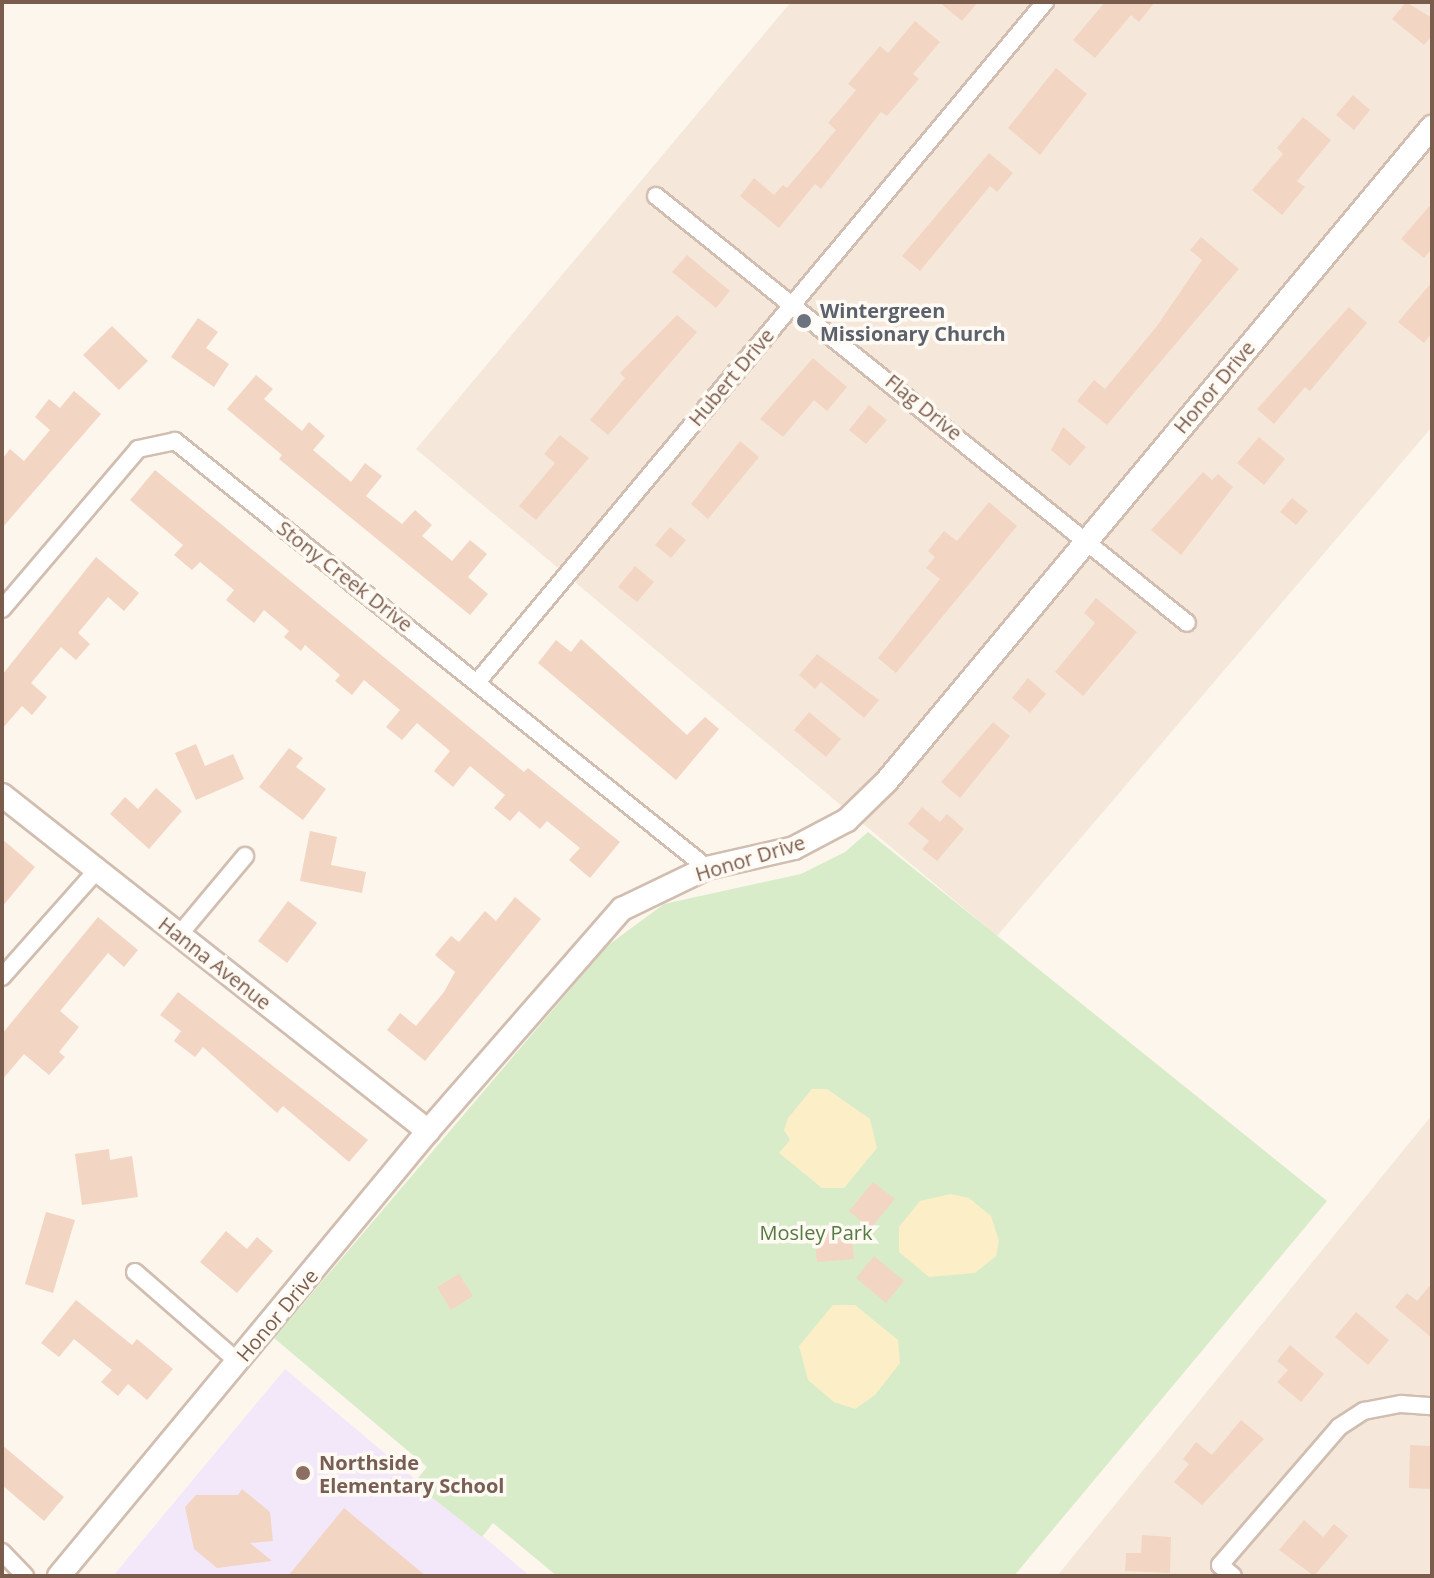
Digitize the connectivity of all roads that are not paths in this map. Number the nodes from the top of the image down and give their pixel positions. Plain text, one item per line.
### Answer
1 (1045, 2) edge
2 (1432, 127) edge
3 (656, 196) dead end
4 (792, 303) junction
5 (1085, 540) junction
6 (2, 609) edge
7 (1187, 623) dead end
8 (479, 680) junction
9 (2, 795) edge
10 (245, 856) dead end
11 (707, 868) junction
12 (97, 870) junction
13 (179, 935) junction
14 (2, 977) edge
15 (428, 1131) junction
16 (135, 1272) dead end
17 (238, 1362) junction
18 (1432, 1406) edge
19 (2, 1552) edge
20 (25, 1576) edge
21 (59, 1576) edge
22 (1233, 1576) edge

1 - 4 street, Hubert Drive
2 - 5 street, Honor Drive
3 - 4 street, Flag Drive
4 - 5 street, Flag Drive
4 - 8 street, Hubert Drive
5 - 7 street, Flag Drive
5 - 11 street, Honor Drive
6 - 8 street, Stony Creek Drive
8 - 11 street, Stony Creek Drive
9 - 12 street, Hanna Avenue
10 - 13 street
11 - 15 street, Honor Drive
12 - 13 street, Hanna Avenue
12 - 14 street
13 - 15 street, Hanna Avenue
15 - 17 street, Honor Drive
16 - 17 street
17 - 21 street, Honor Drive
18 - 22 street
19 - 20 street

